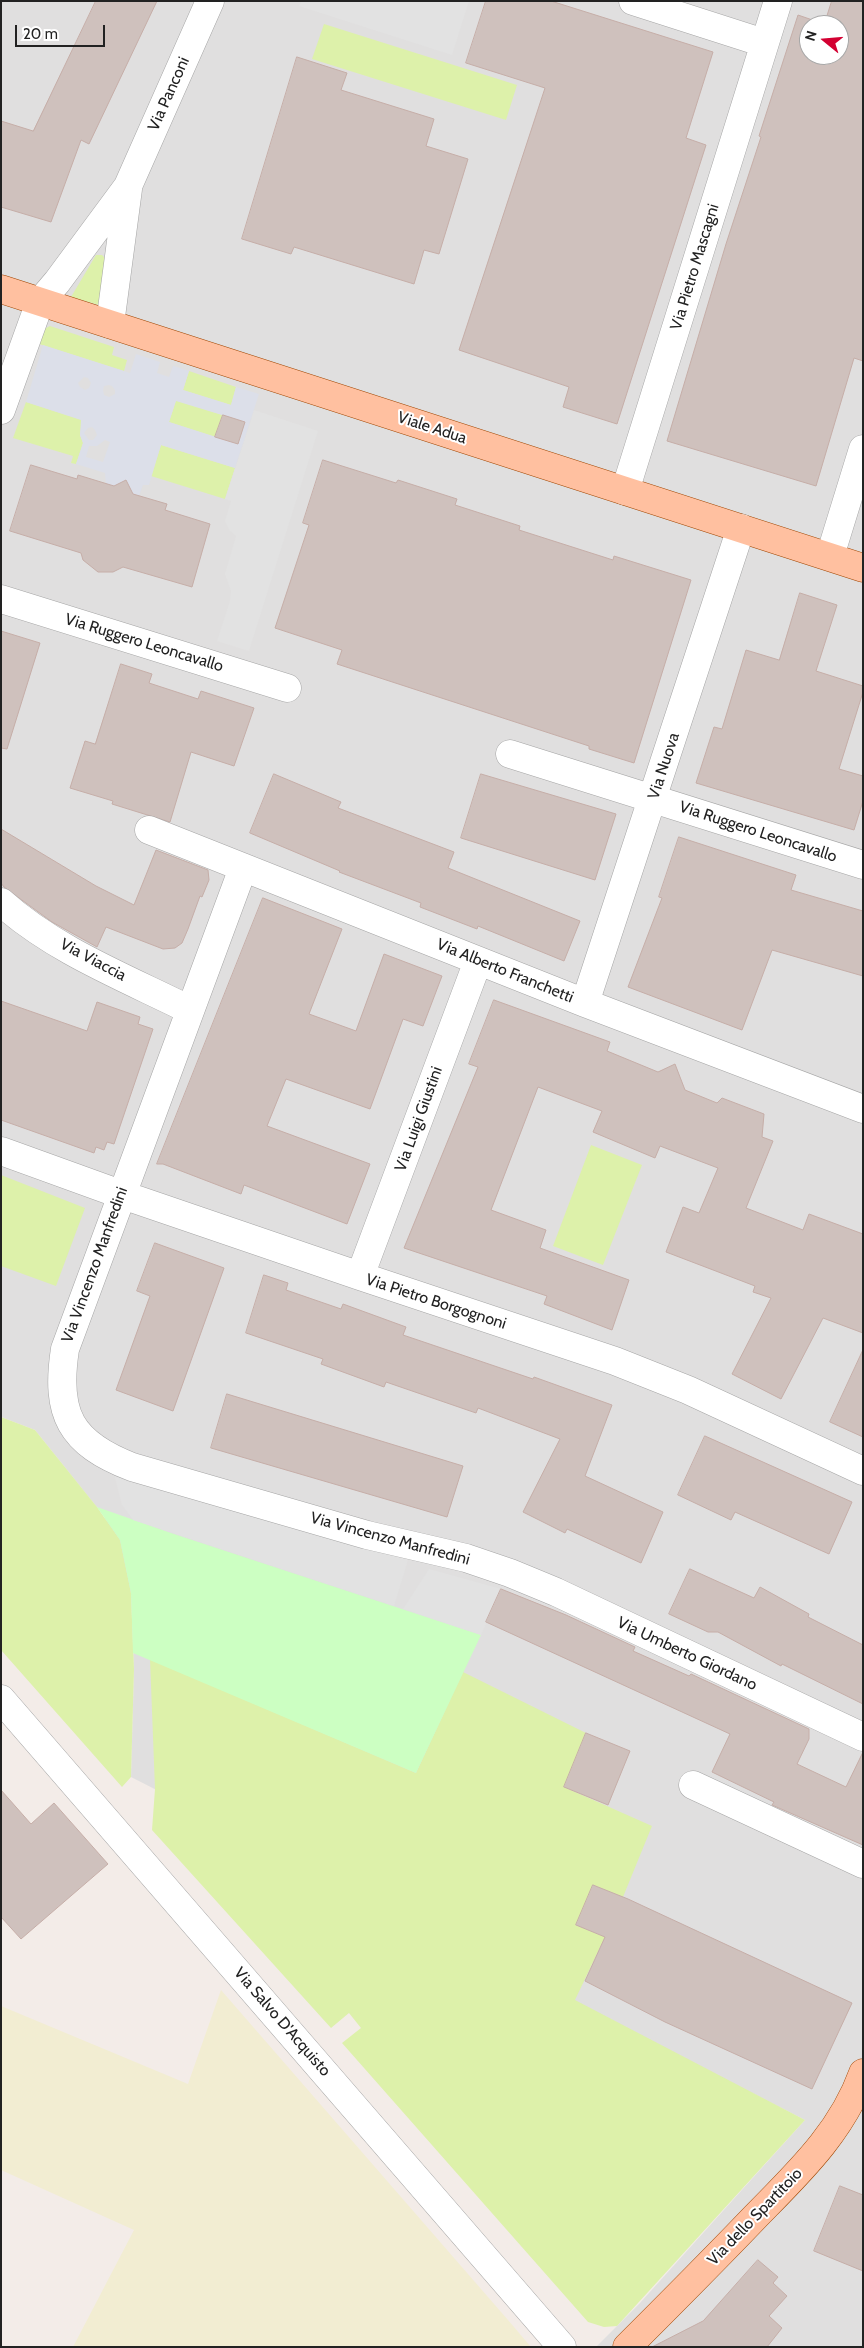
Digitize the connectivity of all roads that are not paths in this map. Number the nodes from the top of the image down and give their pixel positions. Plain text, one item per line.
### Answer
1 (210, 1) edge
2 (633, 1) edge
3 (778, 1) edge
4 (764, 43) junction
5 (128, 186) junction
6 (1, 289) edge
7 (40, 302) junction
8 (110, 324) junction
9 (1, 410) edge
10 (863, 449) edge
11 (625, 491) junction
12 (741, 528) junction
13 (830, 556) junction
14 (863, 568) edge
15 (1, 598) edge
16 (287, 688) dead end
17 (510, 754) dead end
18 (653, 799) junction
19 (149, 830) dead end
20 (863, 865) edge
21 (243, 868) junction
22 (1, 902) edge
23 (478, 961) junction
24 (585, 1003) junction
25 (190, 1010) junction
26 (863, 1109) edge
27 (1, 1151) edge
28 (120, 1194) junction
29 (360, 1276) junction
30 (863, 1471) edge
31 (510, 1573) joint
32 (1, 1699) edge
33 (863, 1737) edge
34 (693, 1785) dead end
35 (863, 1864) edge
36 (863, 2073) edge
37 (562, 2347) edge
38 (627, 2347) edge

1 - 5 street, Via Panconi
2 - 4 street
3 - 4 street, Via Pietro Mascagni
4 - 11 street, Via Pietro Mascagni
5 - 7 street, Via Panconi
5 - 8 street, Via Panconi
6 - 7 main road, Viale Adua
7 - 8 main road, Viale Adua
7 - 9 street
8 - 11 main road, Viale Adua
10 - 13 street
11 - 12 main road, Viale Adua
12 - 13 main road, Viale Adua
12 - 18 street, Via Nuova
13 - 14 main road, Viale Adua
15 - 16 street, Via Ruggero Leoncavallo
17 - 18 street, Via Ruggero Leoncavallo
18 - 20 street, Via Ruggero Leoncavallo
18 - 24 street, Via Nuova
19 - 21 street, Via Alberto Franchetti
21 - 23 street, Via Alberto Franchetti
21 - 25 street, Via Vincenzo Manfredini
22 - 25 street, Via Viaccia
23 - 24 street, Via Alberto Franchetti
23 - 29 street, Via Luigi Giustini
24 - 26 street, Via Alberto Franchetti
25 - 28 street, Via Vincenzo Manfredini
27 - 28 street, Via Pietro Borgognoni
28 - 29 street, Via Pietro Borgognoni
28 - 31 street, Via Vincenzo Manfredini
29 - 30 street, Via Pietro Borgognoni
31 - 33 street, Via Umberto Giordano
32 - 37 street, Via Salvo D'Acquisto
34 - 35 street
36 - 38 main road, Via dello Spartitoio

